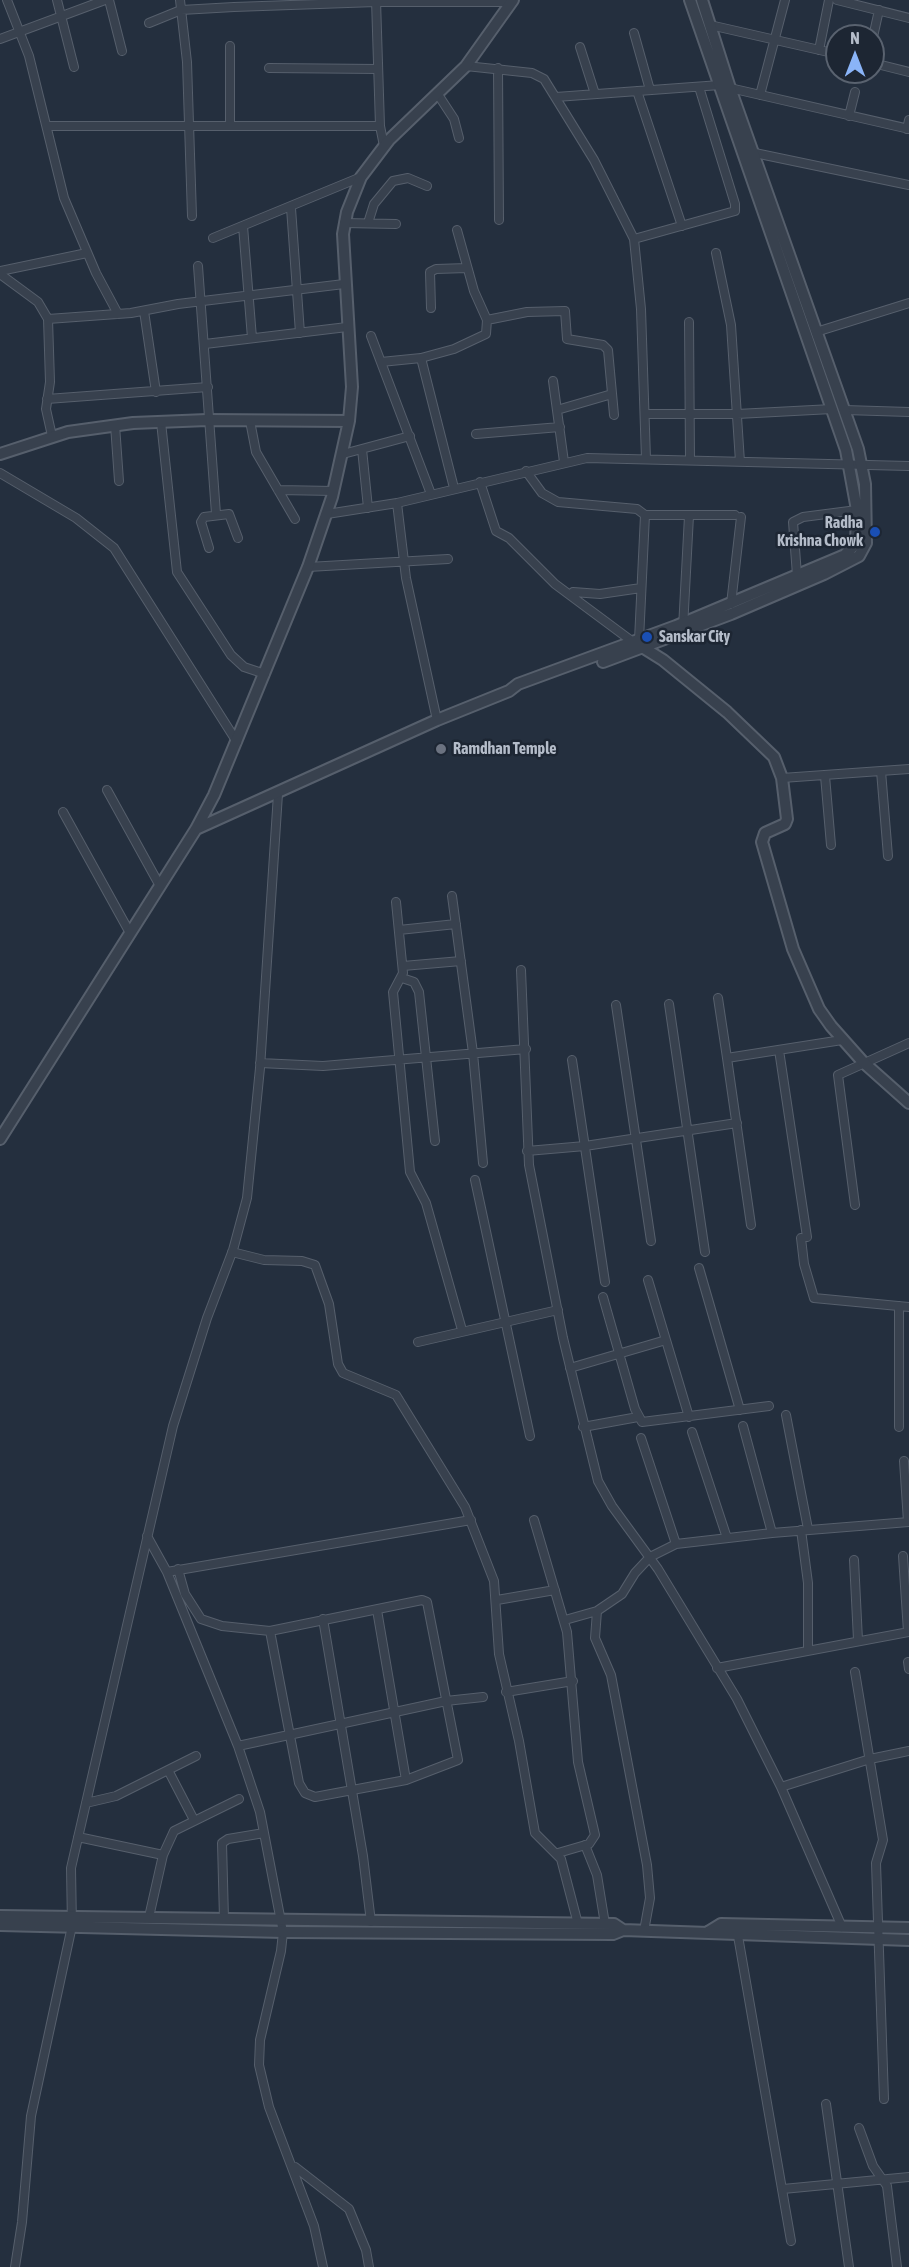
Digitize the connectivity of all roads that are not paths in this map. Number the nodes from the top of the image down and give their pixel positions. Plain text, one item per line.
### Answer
1 (7, 0) edge
2 (57, 0) edge
3 (107, 0) edge
4 (180, 0) edge
5 (785, 0) edge
6 (829, 0) edge
7 (837, 0) edge
8 (376, 1) edge
9 (452, 1) edge
10 (512, 1) edge
11 (317, 2) edge
12 (699, 2) edge
13 (253, 3) edge
14 (863, 3) edge
15 (181, 10) junction
16 (879, 10) junction
17 (61, 15) junction
18 (909, 18) edge
19 (149, 23) dead end
20 (876, 24) edge
21 (710, 25) junction
22 (21, 30) junction
23 (634, 33) dead end
24 (0, 39) edge
25 (774, 40) junction
26 (230, 46) dead end
27 (580, 47) dead end
28 (819, 50) junction
29 (122, 51) dead end
30 (825, 51) edge
31 (466, 66) junction
32 (885, 66) edge
33 (74, 67) dead end
34 (269, 68) dead end
35 (498, 68) junction
36 (377, 69) junction
37 (909, 72) edge
38 (725, 86) junction
39 (699, 87) junction
40 (650, 90) junction
41 (637, 91) junction
42 (855, 92) dead end
43 (437, 93) junction
44 (595, 94) junction
45 (760, 95) junction
46 (556, 97) junction
47 (849, 116) junction
48 (909, 120) edge
49 (190, 125) junction
50 (48, 126) junction
51 (230, 126) junction
52 (380, 126) junction
53 (908, 129) edge
54 (459, 138) dead end
55 (384, 146) junction
56 (743, 150) junction
57 (754, 153) junction
58 (361, 177) junction
59 (909, 185) edge
60 (427, 186) dead end
61 (291, 208) junction
62 (192, 216) dead end
63 (499, 220) dead end
64 (344, 223) junction
65 (368, 224) junction
66 (396, 224) dead end
67 (243, 226) junction
68 (682, 226) junction
69 (457, 231) dead end
70 (213, 238) dead end
71 (634, 239) junction
72 (87, 253) junction
73 (716, 253) dead end
74 (198, 266) dead end
75 (467, 268) junction
76 (0, 273) edge
77 (344, 284) junction
78 (296, 291) junction
79 (248, 297) junction
80 (201, 301) junction
81 (909, 303) edge
82 (431, 308) dead end
83 (144, 311) junction
84 (118, 314) junction
85 (48, 319) junction
86 (487, 320) junction
87 (689, 322) dead end
88 (347, 327) junction
89 (816, 332) junction
90 (300, 333) junction
91 (371, 336) dead end
92 (252, 338) junction
93 (205, 344) junction
94 (421, 358) junction
95 (381, 362) junction
96 (553, 381) dead end
97 (208, 387) junction
98 (156, 392) junction
99 (612, 394) junction
100 (47, 399) junction
101 (832, 409) junction
102 (557, 410) junction
103 (845, 410) junction
104 (909, 412) edge
105 (645, 414) junction
106 (690, 414) junction
107 (736, 414) junction
108 (614, 415) dead end
109 (207, 420) junction
110 (250, 421) junction
111 (350, 421) junction
112 (161, 422) junction
113 (115, 425) junction
114 (560, 427) junction
115 (476, 434) dead end
116 (410, 436) junction
117 (50, 437) junction
118 (362, 449) junction
119 (0, 454) edge
120 (343, 454) junction
121 (646, 459) junction
122 (690, 460) junction
123 (564, 462) junction
124 (740, 462) junction
125 (856, 466) junction
126 (909, 466) edge
127 (526, 471) junction
128 (0, 473) edge
129 (119, 482) dead end
130 (480, 482) junction
131 (454, 488) junction
132 (278, 490) junction
133 (334, 491) junction
134 (431, 494) junction
135 (397, 503) junction
136 (368, 508) junction
137 (857, 510) junction
138 (216, 514) junction
139 (327, 514) junction
140 (645, 515) junction
141 (689, 516) junction
142 (295, 519) dead end
143 (238, 538) dead end
144 (209, 548) dead end
145 (448, 559) dead end
146 (404, 561) junction
147 (308, 567) junction
148 (797, 576) junction
149 (641, 588) junction
150 (570, 595) junction
151 (731, 604) junction
152 (683, 629) junction
153 (638, 643) junction
154 (265, 674) junction
155 (437, 720) junction
156 (237, 742) junction
157 (909, 769) edge
158 (881, 771) junction
159 (825, 776) junction
160 (782, 778) junction
161 (107, 790) dead end
162 (278, 794) junction
163 (63, 812) dead end
164 (196, 829) junction
165 (831, 845) dead end
166 (888, 856) dead end
167 (160, 886) junction
168 (452, 896) dead end
169 (396, 902) dead end
170 (456, 924) junction
171 (399, 930) junction
172 (130, 933) junction
173 (461, 961) junction
174 (403, 966) junction
175 (521, 970) dead end
176 (402, 978) junction
177 (718, 998) dead end
178 (669, 1004) dead end
179 (616, 1005) dead end
180 (842, 1040) junction
181 (909, 1042) edge
182 (525, 1049) junction
183 (779, 1050) junction
184 (473, 1053) junction
185 (427, 1057) junction
186 (727, 1058) junction
187 (399, 1060) junction
188 (572, 1060) dead end
189 (863, 1062) junction
190 (260, 1063) junction
191 (909, 1103) edge
192 (737, 1123) junction
193 (687, 1130) junction
194 (0, 1139) edge
195 (636, 1139) junction
196 (435, 1142) dead end
197 (585, 1146) junction
198 (527, 1151) junction
199 (483, 1163) dead end
200 (475, 1180) dead end
201 (855, 1205) dead end
202 (751, 1225) dead end
203 (651, 1241) dead end
204 (232, 1252) junction
205 (705, 1252) dead end
206 (699, 1268) dead end
207 (648, 1280) dead end
208 (605, 1282) dead end
209 (603, 1297) dead end
210 (899, 1306) junction
211 (909, 1307) edge
212 (558, 1310) junction
213 (506, 1320) junction
214 (462, 1330) junction
215 (418, 1341) dead end
216 (666, 1341) junction
217 (620, 1354) junction
218 (570, 1368) junction
219 (768, 1406) dead end
220 (740, 1410) junction
221 (786, 1415) dead end
222 (638, 1417) junction
223 (689, 1417) junction
224 (743, 1426) dead end
225 (583, 1427) junction
226 (899, 1427) dead end
227 (692, 1432) dead end
228 (530, 1436) dead end
229 (641, 1438) dead end
230 (904, 1461) dead end
231 (471, 1520) junction
232 (534, 1520) dead end
233 (908, 1522) edge
234 (805, 1530) junction
235 (772, 1533) junction
236 (147, 1536) junction
237 (727, 1538) junction
238 (676, 1544) junction
239 (903, 1556) dead end
240 (650, 1557) junction
241 (854, 1560) dead end
242 (178, 1569) junction
243 (166, 1572) junction
244 (555, 1590) junction
245 (497, 1600) junction
246 (377, 1610) junction
247 (597, 1611) junction
248 (323, 1619) junction
249 (565, 1620) junction
250 (270, 1631) junction
251 (909, 1632) edge
252 (858, 1640) junction
253 (808, 1650) junction
254 (717, 1668) junction
255 (855, 1672) dead end
256 (573, 1681) junction
257 (506, 1692) junction
258 (483, 1697) dead end
259 (446, 1701) junction
260 (394, 1713) junction
261 (340, 1724) junction
262 (290, 1735) junction
263 (238, 1746) junction
264 (909, 1750) edge
265 (196, 1756) dead end
266 (870, 1759) junction
267 (168, 1770) junction
268 (406, 1780) junction
269 (781, 1787) junction
270 (351, 1792) junction
271 (239, 1799) dead end
272 (86, 1803) junction
273 (194, 1820) junction
274 (264, 1833) junction
275 (78, 1837) junction
276 (585, 1845) junction
277 (558, 1853) junction
278 (163, 1855) junction
279 (0, 1916) edge
280 (148, 1917) junction
281 (224, 1919) junction
282 (72, 1920) junction
283 (281, 1921) junction
284 (371, 1922) junction
285 (578, 1924) junction
286 (605, 1924) junction
287 (0, 1925) edge
288 (842, 1927) junction
289 (880, 1927) junction
290 (909, 1928) edge
291 (623, 1930) junction
292 (644, 1930) junction
293 (283, 1932) junction
294 (708, 1932) junction
295 (738, 1936) junction
296 (880, 1939) junction
297 (909, 1940) edge
298 (884, 2099) dead end
299 (826, 2104) dead end
300 (859, 2128) dead end
301 (293, 2166) junction
302 (909, 2177) edge
303 (885, 2179) junction
304 (838, 2184) junction
305 (783, 2189) junction
306 (791, 2241) dead end
307 (15, 2267) edge
308 (323, 2267) edge
309 (369, 2267) edge
310 (849, 2267) edge
311 (897, 2267) edge

1 - 22 street
2 - 17 street
3 - 17 street
3 - 29 street
4 - 15 street
5 - 25 street
6 - 28 street
7 - 14 street
8 - 9 street
8 - 11 street
8 - 36 street
9 - 10 street
10 - 31 street
11 - 13 street
12 - 21 street
12 - 38 street
13 - 15 street
14 - 16 street
15 - 19 street
15 - 49 street
16 - 18 street
16 - 20 street
17 - 22 street
17 - 33 street
21 - 25 street
21 - 38 street
22 - 24 street
22 - 50 street
23 - 40 street
25 - 28 street
25 - 45 street
26 - 51 street
27 - 44 street
28 - 30 street
31 - 35 street
31 - 43 street
32 - 37 street
34 - 36 street
35 - 46 street
35 - 63 street
36 - 52 street
38 - 39 street
38 - 45 street
38 - 56 street
38 - 57 street
39 - 40 street
39 - 68 street
40 - 41 street
41 - 44 street
41 - 68 street
42 - 47 street
43 - 54 street
43 - 55 street
44 - 46 street
45 - 47 street
46 - 71 street
47 - 53 street
48 - 53 street
49 - 50 street
49 - 51 street
49 - 62 street
50 - 72 street
51 - 52 street
52 - 55 street
55 - 58 street
56 - 57 street
56 - 101 street
57 - 59 street
57 - 89 street
58 - 61 street
58 - 64 street
60 - 65 street
61 - 67 street
61 - 78 street
64 - 65 street
64 - 77 street
65 - 66 street
67 - 70 street
67 - 79 street
68 - 71 street
69 - 75 street
71 - 105 street
72 - 76 street
72 - 84 street
73 - 107 street
74 - 80 street
75 - 82 street
75 - 86 street
76 - 85 street
77 - 78 street
77 - 88 street
78 - 79 street
78 - 90 street
79 - 80 street
79 - 92 street
80 - 83 street
80 - 93 street
81 - 89 street
83 - 84 street
83 - 98 street
84 - 85 street
85 - 100 street
86 - 94 street
86 - 99 street
87 - 106 street
88 - 90 street
88 - 111 street
89 - 103 street
90 - 92 street
91 - 95 street
92 - 93 street
93 - 97 street
94 - 95 street
94 - 131 street
95 - 116 street
96 - 102 street
97 - 98 street
97 - 109 street
98 - 100 street
99 - 102 street
99 - 108 street
100 - 117 street
101 - 107 street
101 - 125 street
102 - 114 street
103 - 104 street
103 - 125 street
105 - 106 street
105 - 121 street
106 - 107 street
106 - 122 street
107 - 124 street
109 - 110 street
109 - 112 street
109 - 138 street
110 - 111 street
110 - 132 street
111 - 120 street
112 - 113 street
112 - 154 street
113 - 117 street
113 - 129 street
114 - 115 street
114 - 123 street
116 - 118 street
116 - 134 street
117 - 119 street
118 - 120 street
118 - 136 street
120 - 133 street
121 - 122 street
121 - 123 street
122 - 124 street
123 - 127 street
124 - 125 street
125 - 126 street
125 - 137 street
125 - 152 street
127 - 130 street
127 - 140 street
128 - 156 street
130 - 131 street
130 - 150 street
131 - 134 street
132 - 133 street
132 - 142 street
133 - 139 street
134 - 135 street
135 - 136 street
135 - 146 street
136 - 139 street
137 - 148 street
137 - 148 street
138 - 143 street
138 - 144 street
139 - 147 street
140 - 141 street
140 - 149 street
141 - 151 street
141 - 152 street
145 - 146 street
146 - 147 street
146 - 155 street
147 - 154 street
148 - 151 street
149 - 150 street
149 - 153 street
150 - 153 street
151 - 152 street
152 - 153 street
153 - 155 street
153 - 160 street
154 - 156 street
155 - 162 street
156 - 164 street
157 - 158 street
158 - 159 street
158 - 166 street
159 - 160 street
159 - 165 street
160 - 180 street
161 - 167 street
162 - 164 street
162 - 190 street
163 - 172 street
164 - 167 street
167 - 172 street
168 - 170 street
169 - 171 street
170 - 171 street
170 - 173 street
171 - 174 street
172 - 194 street
173 - 174 street
173 - 184 street
174 - 176 street
175 - 182 street
176 - 185 street
176 - 187 street
177 - 186 street
178 - 193 street
179 - 195 street
180 - 183 street
180 - 189 street
181 - 189 street
182 - 184 street
182 - 198 street
183 - 186 street
183 - 210 street
184 - 185 street
184 - 199 street
185 - 187 street
185 - 196 street
186 - 192 street
187 - 190 street
187 - 214 street
188 - 197 street
189 - 191 street
189 - 201 street
190 - 204 street
192 - 193 street
192 - 202 street
193 - 195 street
193 - 205 street
195 - 197 street
195 - 203 street
197 - 198 street
197 - 208 street
198 - 212 street
200 - 213 street
204 - 231 street
204 - 236 street
206 - 220 street
207 - 216 street
209 - 217 street
210 - 211 street
210 - 226 street
212 - 213 street
212 - 218 street
213 - 214 street
213 - 228 street
214 - 215 street
216 - 217 street
216 - 223 street
217 - 218 street
217 - 222 street
218 - 225 street
219 - 220 street
220 - 223 street
221 - 234 street
222 - 223 street
222 - 225 street
224 - 235 street
225 - 240 street
227 - 237 street
229 - 238 street
230 - 233 street
231 - 242 street
231 - 245 street
232 - 244 street
233 - 234 street
234 - 235 street
234 - 253 street
235 - 237 street
236 - 243 street
236 - 272 street
237 - 238 street
238 - 240 street
239 - 251 street
240 - 247 street
240 - 254 street
241 - 252 street
242 - 243 street
242 - 250 street
243 - 263 street
244 - 245 street
244 - 249 street
245 - 257 street
246 - 248 street
246 - 259 street
246 - 260 street
247 - 249 street
247 - 292 street
248 - 250 street
248 - 261 street
249 - 256 street
250 - 262 street
251 - 252 street
252 - 253 street
253 - 254 street
254 - 269 street
255 - 266 street
256 - 257 street
256 - 276 street
257 - 277 street
258 - 259 street
259 - 260 street
259 - 268 street
260 - 261 street
260 - 268 street
261 - 262 street
261 - 270 street
262 - 263 street
262 - 270 street
263 - 274 street
264 - 266 street
265 - 267 street
266 - 269 street
266 - 289 street
267 - 272 street
267 - 273 street
268 - 270 street
269 - 288 street
270 - 284 street
271 - 273 street
272 - 275 street
273 - 278 street
274 - 281 street
274 - 283 street
275 - 278 street
275 - 282 street
276 - 277 street
276 - 286 street
277 - 285 street
278 - 280 street
279 - 282 street
280 - 281 street
280 - 282 street
281 - 283 street
282 - 287 street
282 - 293 street
282 - 307 street
283 - 284 street
283 - 293 street
284 - 285 street
285 - 286 street
286 - 291 street
288 - 289 street
288 - 294 street
289 - 290 street
289 - 296 street
291 - 292 street
291 - 293 street
292 - 294 street
293 - 301 street
294 - 295 street
295 - 296 street
295 - 305 street
296 - 297 street
296 - 298 street
299 - 304 street
300 - 303 street
301 - 308 street
301 - 309 street
302 - 303 street
303 - 304 street
303 - 311 street
304 - 305 street
304 - 310 street
305 - 306 street

